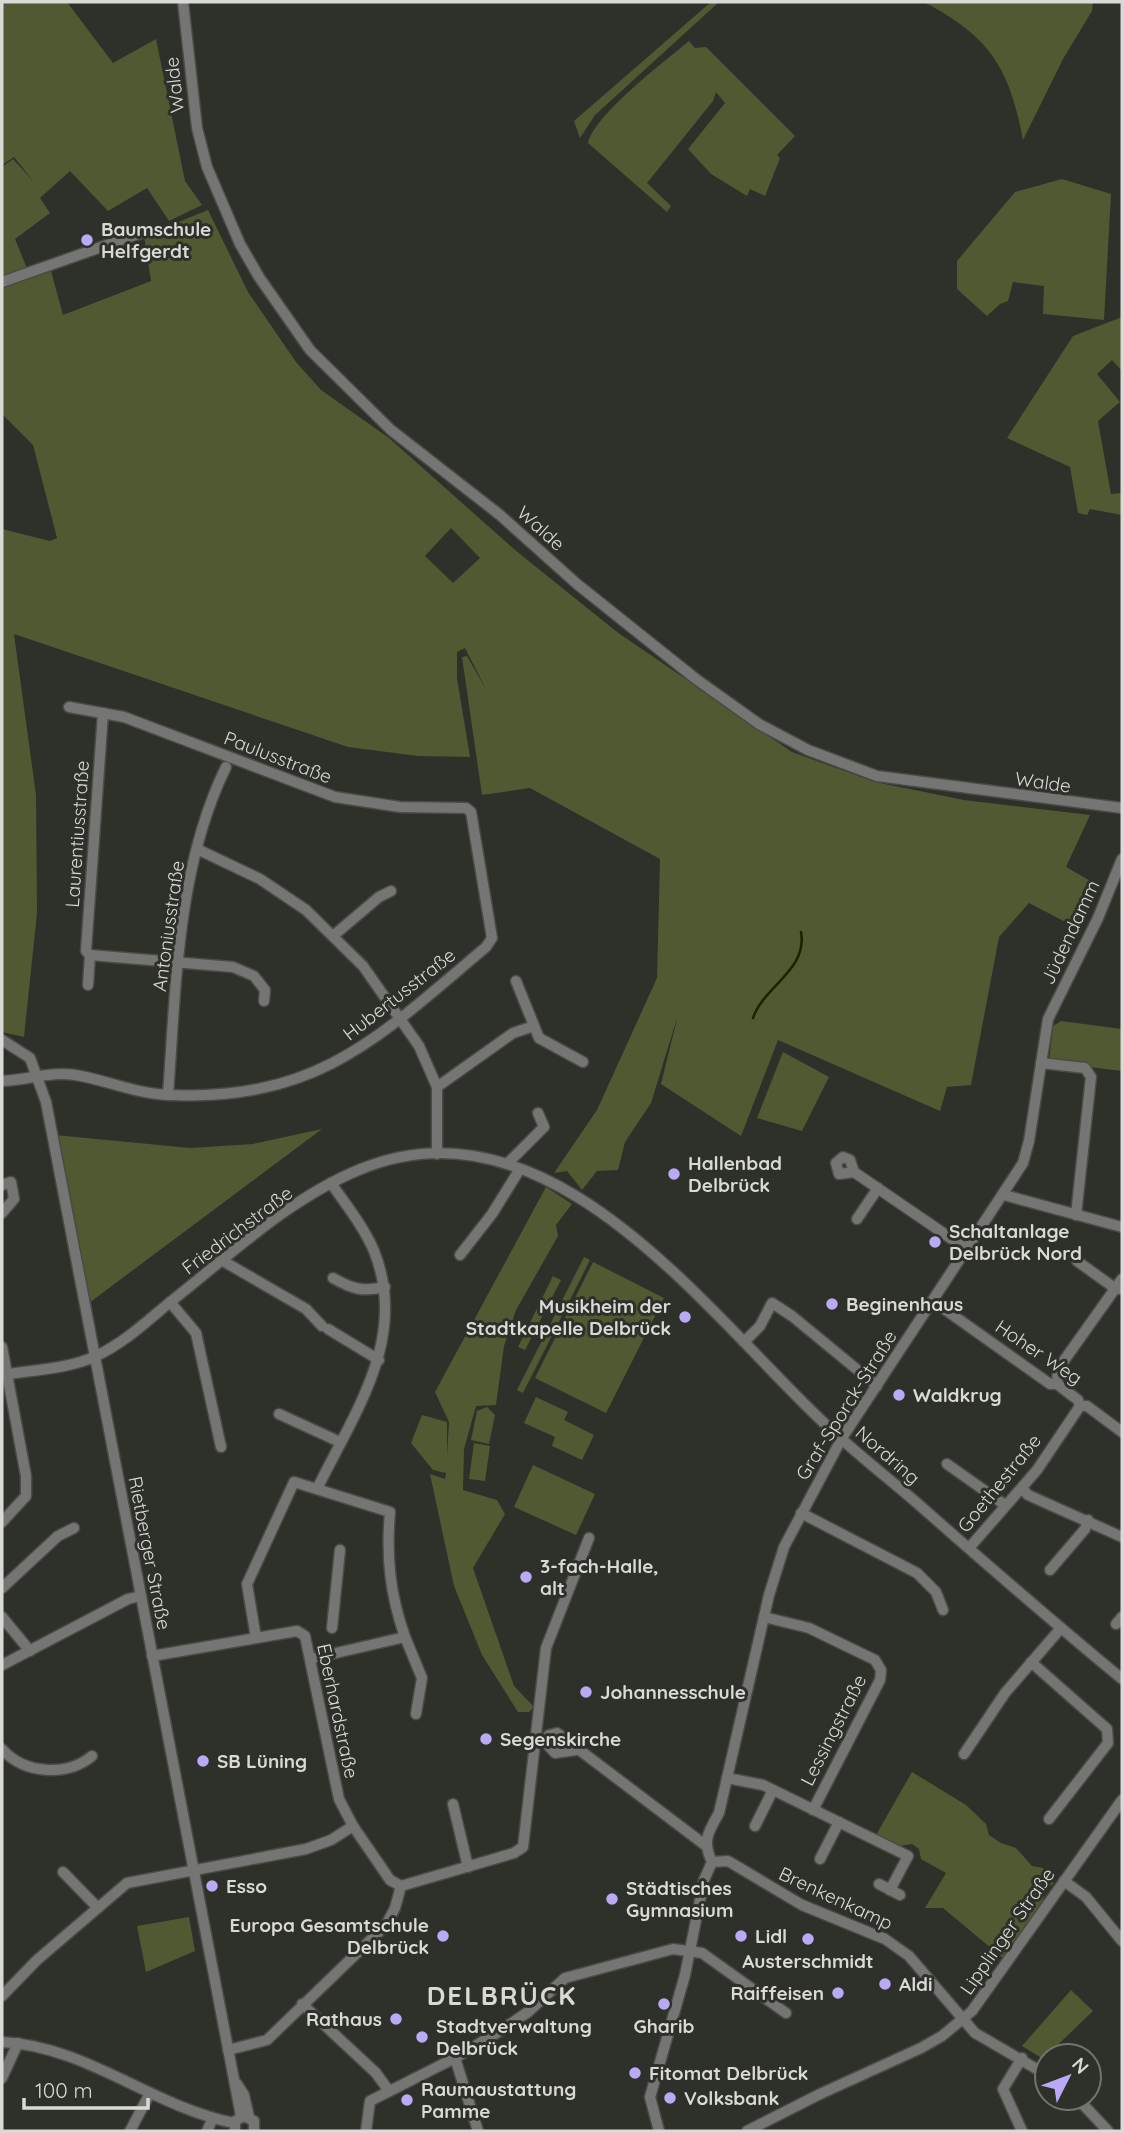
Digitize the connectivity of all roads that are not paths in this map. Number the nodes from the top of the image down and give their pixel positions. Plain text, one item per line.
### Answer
1 (183, 2) edge
2 (141, 233) dead end
3 (2, 282) edge
4 (69, 707) dead end
5 (103, 713) junction
6 (225, 755) junction
7 (238, 760) junction
8 (226, 767) junction
9 (1122, 808) edge
10 (472, 819) joint
11 (197, 849) junction
12 (1122, 859) edge
13 (391, 891) dead end
14 (333, 936) junction
15 (90, 954) junction
16 (178, 962) junction
17 (516, 982) dead end
18 (89, 985) dead end
19 (264, 1001) dead end
20 (402, 1018) junction
21 (1048, 1019) joint
22 (534, 1026) junction
23 (5, 1043) edge
24 (583, 1062) dead end
25 (1041, 1063) junction
26 (38, 1075) junction
27 (2, 1081) edge
28 (437, 1087) junction
29 (168, 1095) junction
30 (538, 1113) dead end
31 (438, 1154) junction
32 (507, 1164) junction
33 (520, 1169) junction
34 (854, 1172) dead end
35 (331, 1184) junction
36 (2, 1185) edge
37 (878, 1188) junction
38 (1004, 1195) junction
39 (2, 1213) edge
40 (1076, 1215) junction
41 (857, 1219) dead end
42 (1122, 1227) edge
43 (968, 1250) junction
44 (460, 1255) dead end
45 (223, 1261) junction
46 (1077, 1261) dead end
47 (333, 1278) dead end
48 (1122, 1279) edge
49 (385, 1287) junction
50 (1119, 1289) edge
51 (933, 1301) junction
52 (170, 1302) junction
53 (744, 1342) junction
54 (2, 1346) edge
55 (95, 1357) junction
56 (379, 1360) junction
57 (4, 1375) edge
58 (1057, 1384) junction
59 (877, 1386) junction
60 (1080, 1406) junction
61 (279, 1414) dead end
62 (1122, 1432) edge
63 (842, 1438) junction
64 (340, 1442) junction
65 (221, 1447) dead end
66 (947, 1464) dead end
67 (1021, 1488) junction
68 (317, 1489) junction
69 (1005, 1505) junction
70 (802, 1513) junction
71 (1088, 1520) junction
72 (2, 1522) edge
73 (75, 1528) dead end
74 (1122, 1536) edge
75 (589, 1538) dead end
76 (969, 1548) junction
77 (340, 1550) dead end
78 (1050, 1570) dead end
79 (2, 1588) edge
80 (141, 1596) junction
81 (943, 1610) dead end
82 (2, 1617) edge
83 (764, 1617) junction
84 (332, 1628) dead end
85 (1061, 1628) junction
86 (405, 1637) junction
87 (256, 1638) junction
88 (30, 1651) junction
89 (152, 1656) junction
90 (310, 1659) junction
91 (1031, 1662) junction
92 (2, 1665) edge
93 (1122, 1679) edge
94 (416, 1714) dead end
95 (540, 1741) junction
96 (2, 1749) edge
97 (964, 1754) dead end
98 (92, 1756) dead end
99 (727, 1778) junction
100 (773, 1790) junction
101 (1122, 1800) edge
102 (453, 1804) dead end
103 (813, 1810) junction
104 (1049, 1819) dead end
105 (839, 1822) junction
106 (353, 1826) junction
107 (755, 1826) dead end
108 (705, 1845) junction
109 (820, 1859) dead end
110 (712, 1862) junction
111 (468, 1867) junction
112 (193, 1870) junction
113 (63, 1872) dead end
114 (1064, 1881) junction
115 (879, 1884) dead end
116 (401, 1886) junction
117 (890, 1890) junction
118 (900, 1895) dead end
119 (98, 1908) junction
120 (1122, 1941) edge
121 (689, 1949) junction
122 (2, 1996) edge
123 (302, 2004) junction
124 (786, 2013) dead end
125 (960, 2020) junction
126 (2, 2042) edge
127 (18, 2043) junction
128 (228, 2050) junction
129 (455, 2058) junction
130 (1022, 2058) junction
131 (1033, 2065) edge
132 (2, 2078) edge
133 (388, 2091) junction
134 (149, 2095) junction
135 (1090, 2112) edge
136 (212, 2120) junction
137 (240, 2122) edge
138 (131, 2131) edge
139 (207, 2131) edge
140 (256, 2131) edge
141 (366, 2131) edge
142 (478, 2131) edge
143 (659, 2131) edge
144 (747, 2131) edge
145 (1022, 2131) edge
146 (1108, 2131) edge

1 - 9 street, Walde
2 - 3 street
4 - 5 street, Paulusstraße
5 - 6 street, Paulusstraße
5 - 15 street, Laurentiusstraße
6 - 7 street, Paulusstraße
6 - 8 street
7 - 8 street
7 - 10 street, Paulusstraße
8 - 11 street, Antoniusstraße
10 - 20 street, Hubertusstraße
11 - 14 street
11 - 16 street, Antoniusstraße
12 - 21 street, Jüdendamm
13 - 14 street
14 - 20 street
15 - 16 street
15 - 18 street, Laurentiusstraße
16 - 19 street
16 - 29 street, Antoniusstraße
17 - 22 street
20 - 28 street
20 - 29 street, Hubertusstraße
21 - 25 street, Graf-Sporck-Straße
22 - 24 street
22 - 28 street
23 - 26 street, Rietberger Straße
25 - 38 street, Graf-Sporck-Straße
25 - 40 street
26 - 27 street, Hubertusstraße
26 - 29 street, Hubertusstraße
26 - 55 street, Rietberger Straße
28 - 31 street
30 - 32 street
31 - 32 street, Friedrichstraße
31 - 35 street, Friedrichstraße
32 - 33 street
33 - 44 street
33 - 53 street, Nordring
34 - 37 street
35 - 45 street, Friedrichstraße
35 - 49 street
36 - 39 street
37 - 41 street
37 - 43 street
38 - 40 street
38 - 43 street, Graf-Sporck-Straße
40 - 42 street
43 - 51 street, Graf-Sporck-Straße
45 - 52 street, Friedrichstraße
45 - 56 street
46 - 50 street
47 - 49 street
48 - 50 street
49 - 56 street
50 - 58 street
51 - 58 street, Hoher Weg
51 - 59 street, Graf-Sporck-Straße
52 - 55 street, Friedrichstraße
52 - 65 street
53 - 59 street
53 - 63 street, Nordring
54 - 57 street
55 - 57 street, Friedrichstraße
55 - 80 street, Rietberger Straße
56 - 64 street
57 - 72 street
58 - 60 street, Hoher Weg
59 - 63 street, Graf-Sporck-Straße
60 - 62 street, Hoher Weg
60 - 67 street, Goethestraße
61 - 64 street
63 - 70 street, Graf-Sporck-Straße
63 - 76 street, Nordring
64 - 68 street
66 - 69 street
67 - 69 street, Goethestraße
67 - 71 street
68 - 86 street
68 - 87 street
69 - 76 street, Goethestraße
70 - 81 street
70 - 83 street, Graf-Sporck-Straße
71 - 74 street
71 - 78 street
73 - 79 street
75 - 95 street
76 - 85 street, Nordring
77 - 84 street, Eberhardstraße
80 - 88 street
80 - 89 street, Rietberger Straße
82 - 88 street
83 - 99 street, Graf-Sporck-Straße
83 - 103 street, Lessingstraße
85 - 91 street
85 - 93 street, Nordring
86 - 90 street
86 - 94 street
87 - 89 street, Eberhardstraße
87 - 90 street, Eberhardstraße
88 - 92 street
89 - 112 street, Rietberger Straße
90 - 106 street, Eberhardstraße
91 - 97 street
91 - 104 street
95 - 108 street
95 - 111 street
96 - 98 street
99 - 100 street
99 - 108 street, Graf-Sporck-Straße
100 - 103 street
100 - 107 street
101 - 114 street, Lipplinger Straße
102 - 111 street
103 - 105 street
105 - 109 street
105 - 117 street
106 - 112 street
106 - 116 street, Eberhardstraße
108 - 110 street
110 - 121 street
110 - 125 street, Brenkenkamp
111 - 116 street
112 - 119 street
112 - 128 street, Rietberger Straße
113 - 119 street
114 - 120 street
114 - 125 street, Lipplinger Straße
115 - 117 street
116 - 123 street
117 - 118 street
119 - 122 street
121 - 124 street
121 - 129 street
121 - 143 street
123 - 128 street
123 - 133 street
125 - 130 street, Brenkenkamp
125 - 144 street, Lipplinger Straße
126 - 127 street
127 - 132 street
127 - 134 street
128 - 137 street, Rietberger Straße
129 - 133 street
129 - 142 street
130 - 131 street, Brenkenkamp
130 - 145 street
133 - 141 street
134 - 136 street
134 - 138 street
135 - 146 street
136 - 137 street
136 - 139 street
137 - 140 street, Rietberger Straße

